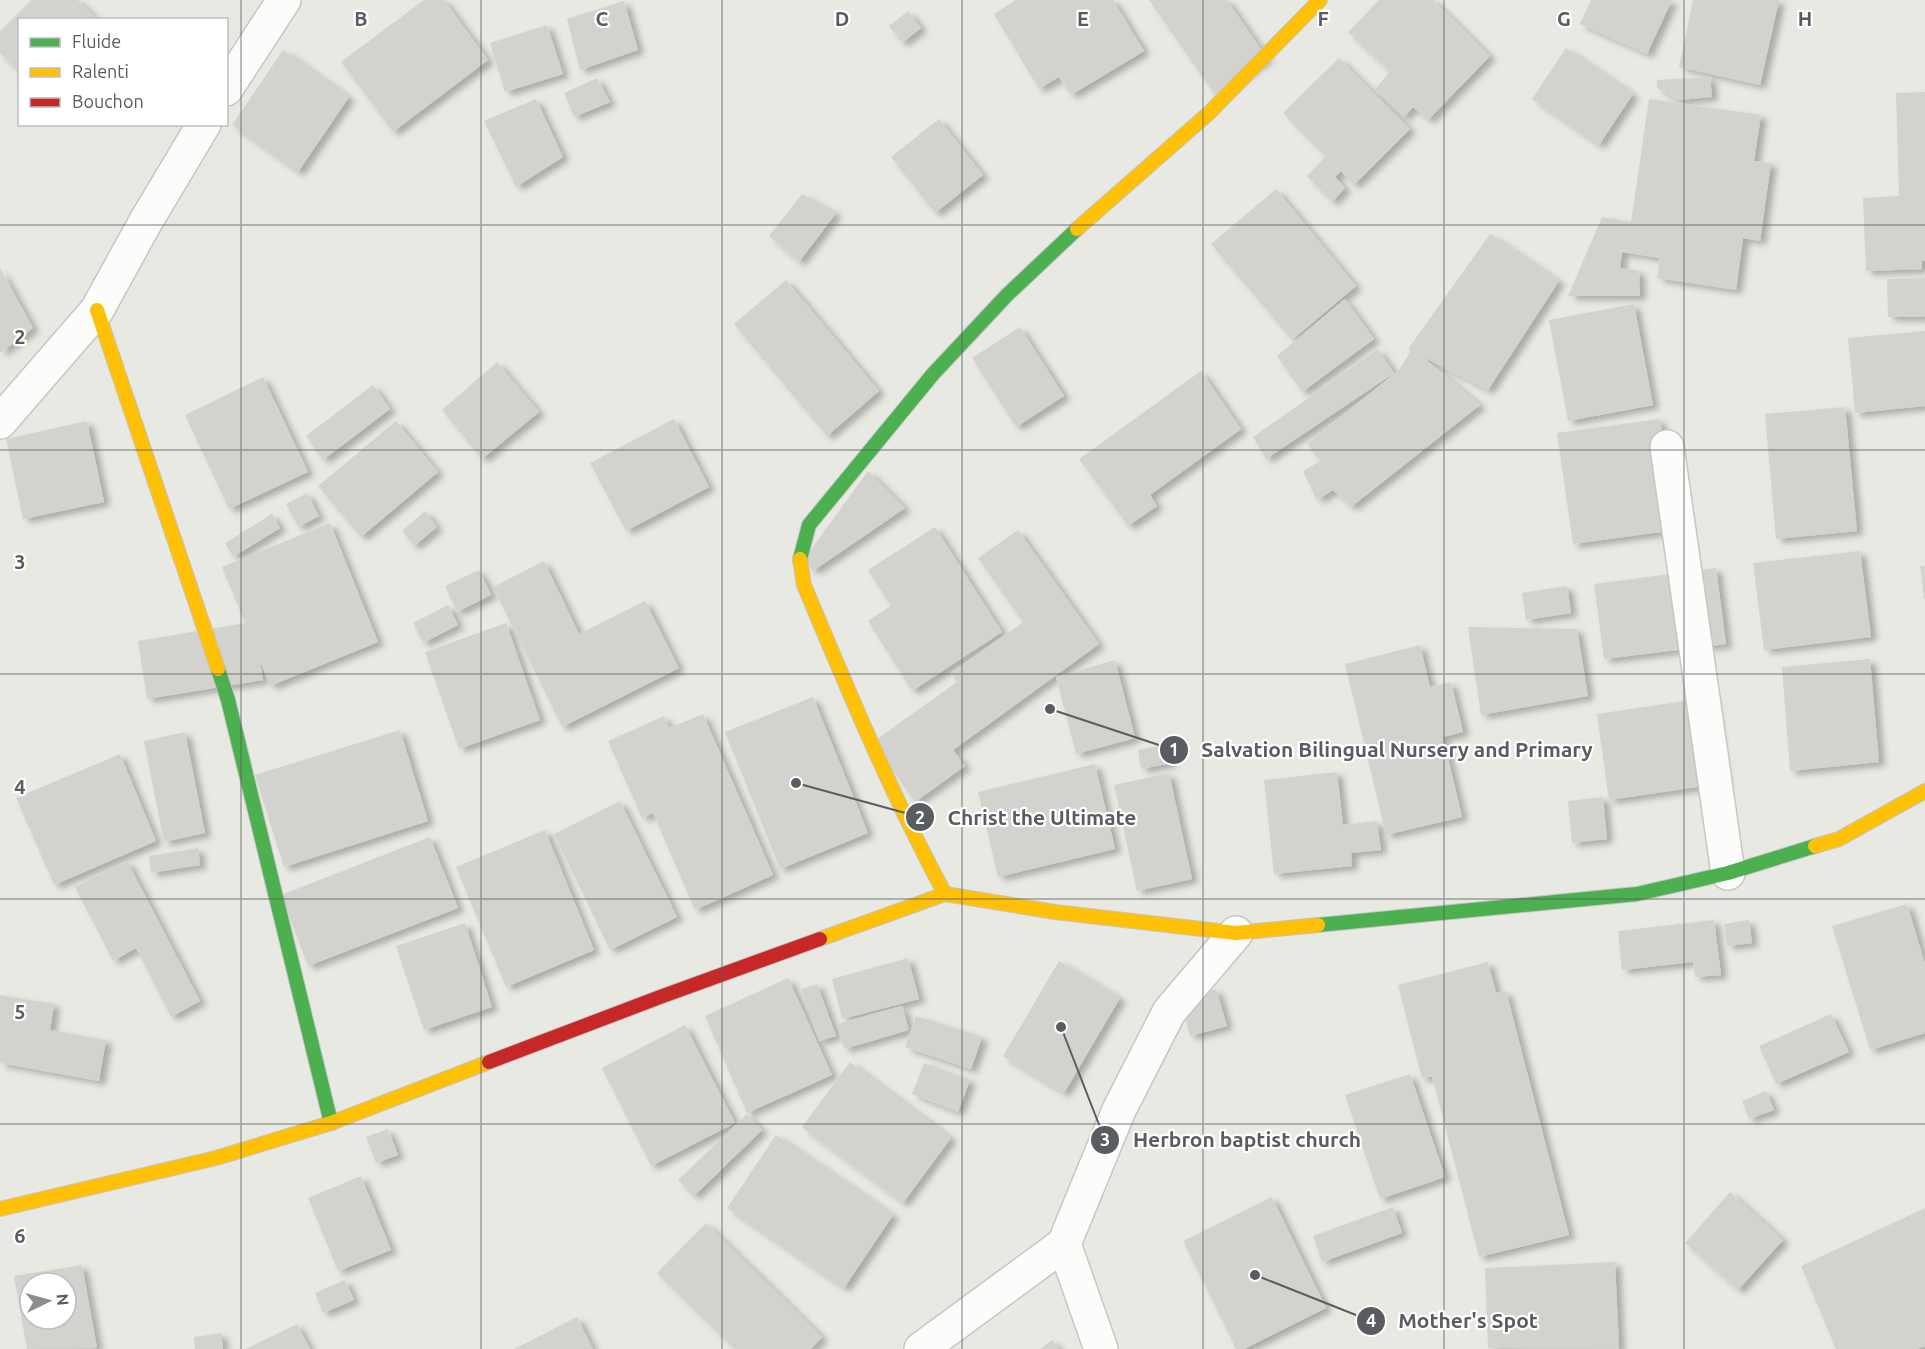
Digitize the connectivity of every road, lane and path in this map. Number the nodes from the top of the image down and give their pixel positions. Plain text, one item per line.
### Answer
1 (284, 0) edge
2 (1320, 0) edge
3 (228, 86) edge
4 (203, 126) edge
5 (97, 310) junction
6 (0, 422) edge
7 (1667, 447) dead end
8 (1925, 791) edge
9 (1728, 873) junction
10 (945, 894) junction
11 (1236, 933) junction
12 (331, 1123) junction
13 (0, 1209) edge
14 (1064, 1244) junction
15 (921, 1349) edge
16 (1101, 1349) edge

1 - 3 street
2 - 10 street
4 - 5 street
5 - 6 street
5 - 12 street
7 - 9 street
8 - 9 street
9 - 11 street
10 - 11 street
10 - 12 street
11 - 14 street
12 - 13 street
14 - 15 street
14 - 16 street

